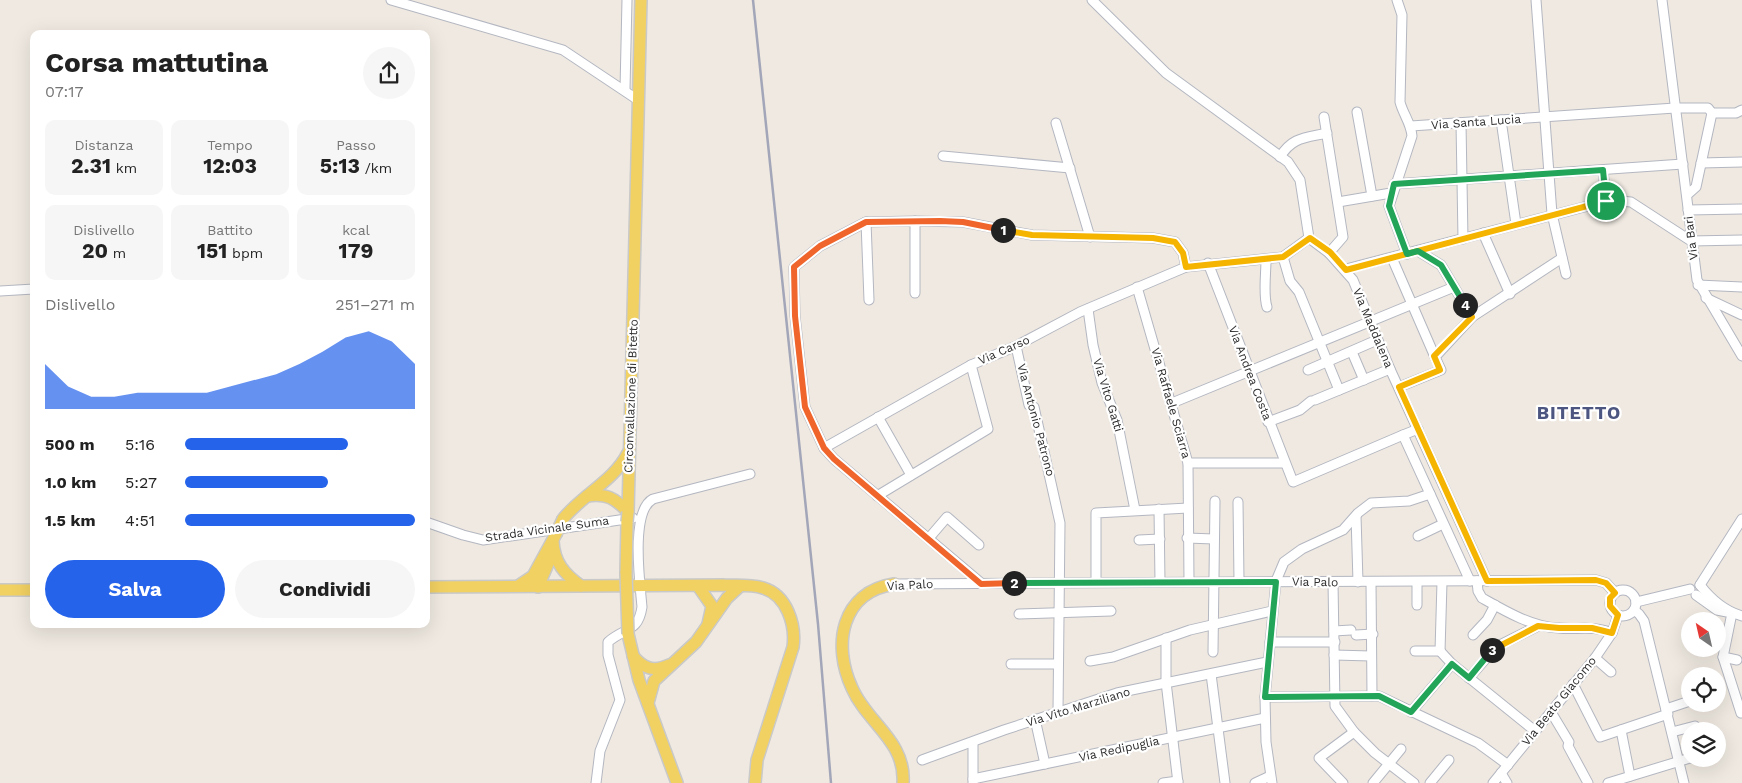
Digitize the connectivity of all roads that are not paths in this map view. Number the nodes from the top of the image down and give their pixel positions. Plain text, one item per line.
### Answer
1 (391, 0) edge
2 (627, 0) edge
3 (641, 0) edge
4 (1092, 0) edge
5 (1397, 0) edge
6 (1536, 0) edge
7 (1662, 0) edge
8 (625, 89) junction
9 (638, 100) junction
10 (1675, 108) junction
11 (1742, 110) edge
12 (1357, 112) dead end
13 (1712, 113) junction
14 (1324, 117) dead end
15 (1545, 118) junction
16 (1501, 120) junction
17 (1056, 123) dead end
18 (1461, 123) junction
19 (1411, 126) junction
20 (1327, 133) junction
21 (943, 156) dead end
22 (1280, 157) junction
23 (1742, 162) edge
24 (1701, 163) junction
25 (1683, 164) junction
26 (1070, 168) junction
27 (1603, 170) junction
28 (1548, 174) junction
29 (1510, 177) junction
30 (1462, 180) junction
31 (1394, 184) junction
32 (1391, 193) junction
33 (1372, 196) junction
34 (1687, 196) junction
35 (1606, 201) junction
36 (1338, 202) junction
37 (1742, 209) edge
38 (1688, 210) junction
39 (1552, 214) junction
40 (915, 221) junction
41 (866, 222) junction
42 (1516, 224) junction
43 (1483, 233) junction
44 (1090, 238) junction
45 (1310, 238) junction
46 (1463, 239) junction
47 (1742, 240) edge
48 (1691, 241) junction
49 (1418, 251) junction
50 (1330, 252) junction
51 (1407, 254) junction
52 (1283, 257) junction
53 (1392, 258) junction
54 (1562, 258) junction
55 (1266, 260) junction
56 (1208, 263) junction
57 (1186, 267) junction
58 (1346, 270) junction
59 (1566, 274) dead end
60 (1698, 285) junction
61 (1454, 287) junction
62 (1742, 287) edge
63 (1137, 288) junction
64 (30, 289) edge
65 (0, 291) edge
66 (915, 294) dead end
67 (1510, 294) junction
68 (1706, 298) junction
69 (869, 300) dead end
70 (1413, 305) junction
71 (1267, 307) dead end
72 (1088, 309) junction
73 (1742, 315) edge
74 (1472, 317) junction
75 (1369, 321) junction
76 (1377, 340) junction
77 (1319, 342) junction
78 (1016, 346) junction
79 (1352, 352) junction
80 (1434, 356) junction
81 (1742, 356) edge
82 (1327, 362) junction
83 (972, 365) junction
84 (1308, 370) dead end
85 (1390, 370) junction
86 (1250, 373) junction
87 (1364, 380) junction
88 (1399, 387) junction
89 (1339, 390) junction
90 (1172, 403) junction
91 (878, 418) junction
92 (1268, 422) junction
93 (1418, 428) junction
94 (1403, 435) junction
95 (824, 448) junction
96 (629, 451) junction
97 (1188, 463) junction
98 (1285, 463) junction
99 (750, 474) dead end
100 (911, 475) junction
101 (1430, 494) junction
102 (587, 496) junction
103 (877, 496) junction
104 (1214, 501) dead end
105 (1238, 502) dead end
106 (1188, 508) junction
107 (1159, 509) junction
108 (1135, 510) junction
109 (1356, 516) junction
110 (627, 518) junction
111 (640, 518) junction
112 (1742, 519) edge
113 (430, 523) edge
114 (1443, 524) junction
115 (1418, 536) dead end
116 (554, 537) junction
117 (929, 538) junction
118 (1188, 538) junction
119 (1160, 539) junction
120 (1214, 539) junction
121 (1139, 540) dead end
122 (978, 545) dead end
123 (554, 552) junction
124 (533, 576) junction
125 (1188, 581) junction
126 (1213, 581) junction
127 (1239, 581) junction
128 (1474, 581) junction
129 (1487, 581) junction
130 (1061, 582) junction
131 (1096, 582) junction
132 (1160, 582) junction
133 (1276, 582) junction
134 (1333, 582) junction
135 (1358, 582) junction
136 (1371, 582) junction
137 (1417, 582) junction
138 (1442, 582) junction
139 (894, 584) joint
140 (981, 584) junction
141 (517, 586) junction
142 (581, 586) junction
143 (640, 586) junction
144 (698, 586) junction
145 (723, 586) junction
146 (740, 586) junction
147 (430, 587) edge
148 (538, 587) junction
149 (0, 590) edge
150 (30, 590) edge
151 (1697, 590) junction
152 (1615, 593) junction
153 (727, 598) junction
154 (1417, 605) dead end
155 (1495, 605) junction
156 (712, 606) junction
157 (1635, 606) junction
158 (1272, 611) junction
159 (1060, 612) junction
160 (1111, 612) dead end
161 (1732, 613) junction
162 (1019, 614) dead end
163 (1618, 615) junction
164 (1742, 616) edge
165 (1213, 625) junction
166 (1538, 626) junction
167 (706, 630) junction
168 (1334, 631) junction
169 (1612, 633) junction
170 (1373, 634) junction
171 (1473, 635) dead end
172 (1166, 638) junction
173 (1270, 642) junction
174 (1335, 642) junction
175 (1726, 642) edge
176 (1415, 651) dead end
177 (1440, 651) junction
178 (1213, 652) dead end
179 (632, 655) junction
180 (1334, 655) junction
181 (1372, 656) junction
182 (1726, 657) edge
183 (1594, 658) junction
184 (1724, 658) edge
185 (1736, 660) dead end
186 (1090, 661) dead end
187 (1267, 662) junction
188 (671, 664) junction
189 (1011, 664) dead end
190 (1058, 664) junction
191 (1452, 664) junction
192 (1611, 672) dead end
193 (1211, 674) junction
194 (1469, 678) junction
195 (1166, 682) junction
196 (1573, 684) junction
197 (1334, 696) junction
198 (1372, 696) junction
199 (1265, 697) junction
200 (648, 705) junction
201 (1681, 705) edge
202 (1058, 712) junction
203 (1411, 712) junction
204 (1551, 712) junction
205 (1667, 712) junction
206 (1741, 713) edge
207 (1265, 718) junction
208 (1035, 719) junction
209 (1218, 728) junction
210 (1621, 730) junction
211 (1681, 730) edge
212 (1535, 731) junction
213 (1354, 732) junction
214 (1672, 732) junction
215 (1172, 738) junction
216 (973, 742) junction
217 (1400, 749) dead end
218 (922, 760) dead end
219 (1449, 760) dead end
220 (1679, 760) junction
221 (1389, 763) junction
222 (1045, 764) junction
223 (1508, 765) junction
224 (903, 768) junction
225 (1501, 773) junction
226 (1630, 776) junction
227 (1271, 779) edge
228 (973, 781) edge
229 (1178, 782) edge
230 (596, 783) edge
231 (677, 783) edge
232 (755, 783) edge
233 (903, 783) edge
234 (909, 783) edge
235 (1163, 783) edge
236 (1225, 783) edge
237 (1255, 783) edge
238 (1343, 783) edge
239 (1373, 783) edge
240 (1414, 783) edge
241 (1430, 783) edge
242 (1494, 783) edge
243 (1507, 783) edge
244 (1588, 783) edge
245 (1608, 783) edge
246 (1684, 783) edge

1 - 8 street
2 - 8 street
3 - 9 main road, Circonvallazione di Bitetto
4 - 22 street
5 - 19 street
6 - 15 street
7 - 10 street, Via Bari
8 - 9 street
9 - 96 main road, Circonvallazione di Bitetto
10 - 13 street, Via Santa Lucia
10 - 15 street, Via Santa Lucia
10 - 25 street, Via Bari
11 - 13 street
12 - 33 street
13 - 24 street
14 - 20 street
15 - 16 street, Via Santa Lucia
15 - 28 street
16 - 18 street, Via Santa Lucia
16 - 29 street
17 - 26 street
18 - 19 street, Via Santa Lucia
18 - 30 street
19 - 31 street
20 - 22 street
20 - 36 street
21 - 26 street
22 - 45 street
23 - 24 street
24 - 34 street
25 - 27 street
25 - 34 street, Via Bari
26 - 44 street
27 - 28 street
27 - 35 street
28 - 29 street
28 - 39 street
29 - 30 street
29 - 42 street
30 - 31 street
30 - 46 street
31 - 32 street
32 - 33 street
32 - 51 street
33 - 36 street
34 - 38 street, Via Bari
35 - 39 street
35 - 48 street
36 - 50 street
37 - 38 street
38 - 48 street, Via Bari
39 - 42 street
39 - 54 street
40 - 41 street
40 - 44 street
40 - 66 street
41 - 69 street
41 - 95 street
42 - 43 street
43 - 46 street
43 - 67 street
44 - 57 street
45 - 50 street, Via Maddalena
45 - 52 street
46 - 49 street
47 - 48 street
48 - 60 street, Via Bari
49 - 51 street
49 - 61 street
50 - 58 street, Via Maddalena
51 - 53 street
52 - 55 street, Via Carso
52 - 77 street
53 - 58 street
53 - 70 street
54 - 59 street
54 - 67 street
55 - 56 street, Via Carso
55 - 71 street
56 - 57 street, Via Carso
56 - 86 street, Via Andrea Costa
57 - 63 street, Via Carso
58 - 75 street, Via Maddalena
60 - 62 street
60 - 68 street, Via Bari
61 - 70 street
61 - 74 street
63 - 72 street, Via Carso
63 - 90 street, Via Raffaele Sciarra
64 - 65 street
67 - 74 street
68 - 73 street
68 - 81 street, Via Bari
70 - 75 street
70 - 80 street
72 - 78 street, Via Carso
72 - 108 street, Via Vito Gatti
74 - 80 street
75 - 76 street, Via Maddalena
75 - 77 street
76 - 79 street
76 - 85 street, Via Maddalena
77 - 82 street
77 - 86 street
78 - 83 street, Via Carso
78 - 130 street, Via Antonio Patrono
79 - 82 street
79 - 87 street
80 - 88 street
82 - 84 street
82 - 89 street
83 - 91 street
83 - 100 street, Via Carso
85 - 87 street
85 - 88 street, Via Maddalena
86 - 90 street
86 - 92 street, Via Andrea Costa
87 - 89 street
88 - 93 street, Via Maddalena
89 - 92 street
90 - 97 street, Via Raffaele Sciarra
91 - 95 street
91 - 100 street
92 - 98 street, Via Andrea Costa
93 - 94 street
93 - 129 street, Via Maddalena
94 - 98 street, Via Andrea Costa
94 - 101 street
95 - 103 street
96 - 102 main road
96 - 110 main road, Circonvallazione di Bitetto
97 - 98 street
97 - 106 street, Via Raffaele Sciarra
99 - 111 street
100 - 103 street, Via Carso
101 - 109 street
101 - 114 street
102 - 110 main road
102 - 116 main road, bridge
103 - 117 street
104 - 120 street
105 - 127 street
106 - 107 street
106 - 118 street, Via Raffaele Sciarra
107 - 108 street
107 - 119 street
108 - 131 street
109 - 133 street
109 - 135 street
110 - 179 main road, Circonvallazione di Bitetto, bridge
111 - 113 street, Strada Vicinale Suma
111 - 143 street
112 - 151 street
114 - 115 street
114 - 128 street
116 - 123 main road
116 - 124 main road
117 - 122 street
117 - 140 street
118 - 120 street
118 - 125 street, Via Raffaele Sciarra
119 - 121 street
119 - 132 street
120 - 126 street
123 - 142 main road
123 - 148 main road
124 - 141 main road
124 - 148 main road
125 - 126 street, Via Palo
125 - 132 street, Via Palo
126 - 127 street, Via Palo
126 - 165 street
127 - 133 street, Via Palo
128 - 129 street, Via Palo
128 - 138 street, Via Palo
128 - 155 street
129 - 152 street, Via Palo
130 - 131 street, Via Palo
130 - 140 street, Via Palo
130 - 159 street, Via Antonio Patrono
131 - 132 street, Via Palo
133 - 134 street, Via Palo
133 - 158 street
134 - 135 street, Via Palo
134 - 168 street
135 - 136 street, Via Palo
136 - 137 street, Via Palo
136 - 170 street
137 - 138 street, Via Palo
137 - 154 street
138 - 177 street
139 - 140 street, Via Palo
139 - 224 main road, Via Palo
141 - 147 main road
141 - 148 main road
142 - 143 main road
142 - 148 main road
143 - 144 main road
143 - 230 street
144 - 145 main road
144 - 156 main road
145 - 146 main road
145 - 153 main road
145 - 156 main road
146 - 153 main road
146 - 232 main road
149 - 150 main road
151 - 157 street
151 - 161 street
152 - 157 street
152 - 163 street
153 - 167 main road
155 - 166 street
155 - 171 street
156 - 167 main road
157 - 163 street
157 - 205 street
158 - 165 street
158 - 173 street
159 - 160 street
159 - 162 street
159 - 190 street, Via Antonio Patrono
161 - 164 street
161 - 175 street
163 - 169 street, Via Beato Giacomo
165 - 172 street
165 - 178 street
166 - 169 street
166 - 194 street
167 - 188 main road
168 - 170 street
168 - 174 street
169 - 183 street, Via Beato Giacomo
170 - 181 street
172 - 186 street
172 - 195 street
173 - 174 street
173 - 187 street
174 - 180 street
176 - 177 street
177 - 191 street
179 - 188 main road
179 - 200 main road, Circonvallazione di Bitetto
180 - 181 street
180 - 197 street
181 - 198 street
182 - 185 street
183 - 192 street
183 - 196 street, Via Beato Giacomo
184 - 206 street
187 - 193 street, Via Vito Marziliano
187 - 199 street
188 - 200 main road
189 - 190 street
190 - 202 street, Via Antonio Patrono
191 - 194 street
191 - 203 street
193 - 195 street, Via Vito Marziliano
193 - 209 street
194 - 212 street
195 - 202 street, Via Vito Marziliano
195 - 215 street
196 - 204 street, Via Beato Giacomo
196 - 210 street
197 - 198 street
197 - 199 street
197 - 213 street
198 - 203 street
199 - 207 street
200 - 231 main road, Circonvallazione di Bitetto
201 - 205 street
202 - 208 street, Via Vito Marziliano
203 - 223 street
204 - 212 street, Via Beato Giacomo
204 - 244 street
205 - 210 street
205 - 214 street
207 - 209 street, Via Redipuglia
207 - 227 street
208 - 216 street, Via Vito Marziliano
208 - 222 street
209 - 215 street, Via Redipuglia
209 - 236 street
210 - 226 street
211 - 214 street
212 - 223 street, Via Beato Giacomo
213 - 221 street
213 - 238 street
214 - 220 street
215 - 222 street, Via Redipuglia
215 - 229 street
216 - 218 street, Via Vito Marziliano
216 - 228 street
217 - 221 street
219 - 241 street
220 - 226 street
220 - 246 street
221 - 239 street
221 - 240 street
222 - 228 street, Via Redipuglia
223 - 225 street, Via Beato Giacomo
224 - 233 main road, Via Palo
224 - 234 street
225 - 242 street, Via Beato Giacomo
225 - 243 street
226 - 245 street
227 - 237 street
229 - 235 street

